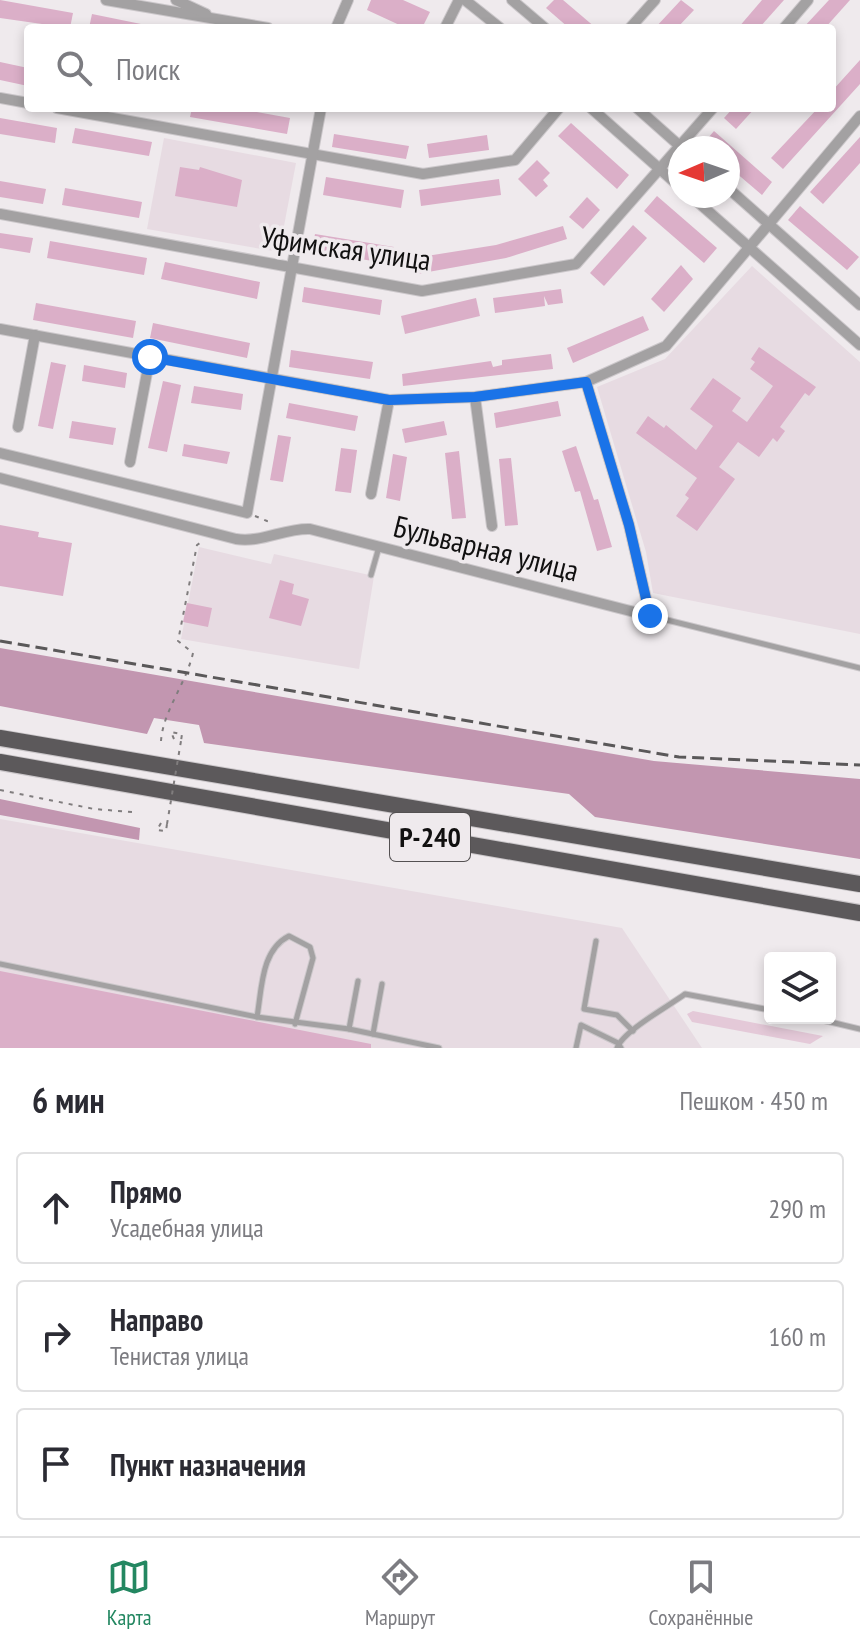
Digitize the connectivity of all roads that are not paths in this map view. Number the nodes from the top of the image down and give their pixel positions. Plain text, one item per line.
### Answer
1 (106, 0) edge
2 (176, 0) edge
3 (348, 0) edge
4 (462, 0) edge
5 (512, 0) edge
6 (655, 0) edge
7 (808, 0) edge
8 (219, 20) junction
9 (244, 24) edge
10 (337, 24) edge
11 (447, 24) edge
12 (495, 24) edge
13 (540, 24) edge
14 (634, 24) edge
15 (787, 24) edge
16 (0, 98) edge
17 (24, 102) edge
18 (79, 112) edge
19 (320, 112) edge
20 (556, 112) edge
21 (595, 112) edge
22 (642, 112) edge
23 (710, 112) edge
24 (860, 116) edge
25 (669, 136) edge
26 (689, 136) edge
27 (312, 155) junction
28 (668, 160) edge
29 (660, 170) junction
30 (668, 177) edge
31 (740, 199) edge
32 (705, 208) edge
33 (0, 214) edge
34 (767, 223) junction
35 (748, 246) junction
36 (292, 267) junction
37 (858, 300) edge
38 (0, 329) edge
39 (35, 335) junction
40 (860, 345) edge
41 (150, 357) junction
42 (270, 380) junction
43 (586, 382) junction
44 (475, 397) junction
45 (389, 400) junction
46 (18, 427) dead end
47 (0, 453) edge
48 (130, 462) dead end
49 (0, 478) edge
50 (371, 494) dead end
51 (492, 526) dead end
52 (380, 546) junction
53 (371, 575) dead end
54 (650, 616) junction
55 (860, 668) edge
56 (0, 738) edge
57 (0, 762) edge
58 (860, 884) edge
59 (860, 913) edge
60 (596, 941) dead end
61 (0, 964) edge
62 (358, 981) dead end
63 (382, 984) dead end
64 (764, 1009) edge
65 (257, 1017) junction
66 (836, 1023) edge
67 (295, 1024) junction
68 (349, 1029) junction
69 (860, 1029) edge
70 (633, 1031) junction
71 (373, 1034) junction
72 (618, 1046) edge
73 (439, 1048) edge
74 (576, 1048) edge

1 - 8 street
2 - 8 street
3 - 10 street
4 - 11 street
4 - 12 street
5 - 13 street
6 - 14 street
7 - 15 street
8 - 9 street
16 - 17 street
18 - 27 street
19 - 27 street
20 - 27 street
21 - 29 street
22 - 25 street
23 - 26 street, Уфимская улица
24 - 34 street
27 - 36 street
28 - 29 street, Уфимская улица
29 - 30 street
29 - 36 street, Уфимская улица
31 - 34 street
32 - 35 street
33 - 36 street, Уфимская улица
34 - 35 street
34 - 37 street
35 - 40 street
35 - 43 street
36 - 42 street
38 - 39 street
39 - 41 street
39 - 46 street
41 - 42 street
41 - 48 street
42 - 45 street
42 - 47 street
43 - 44 street
43 - 54 street
44 - 45 street
44 - 51 street
45 - 50 street
49 - 52 street, Бульварная улица
52 - 53 lane
52 - 54 street, Бульварная улица
54 - 55 lane
56 - 58 highway, Р-240
57 - 59 highway, Р-240
60 - 70 lane
61 - 65 lane
62 - 68 lane
63 - 71 lane
64 - 70 lane
65 - 67 lane
65 - 67 lane
66 - 69 lane
67 - 68 lane
68 - 71 lane
70 - 72 lane
71 - 73 lane
72 - 74 lane

